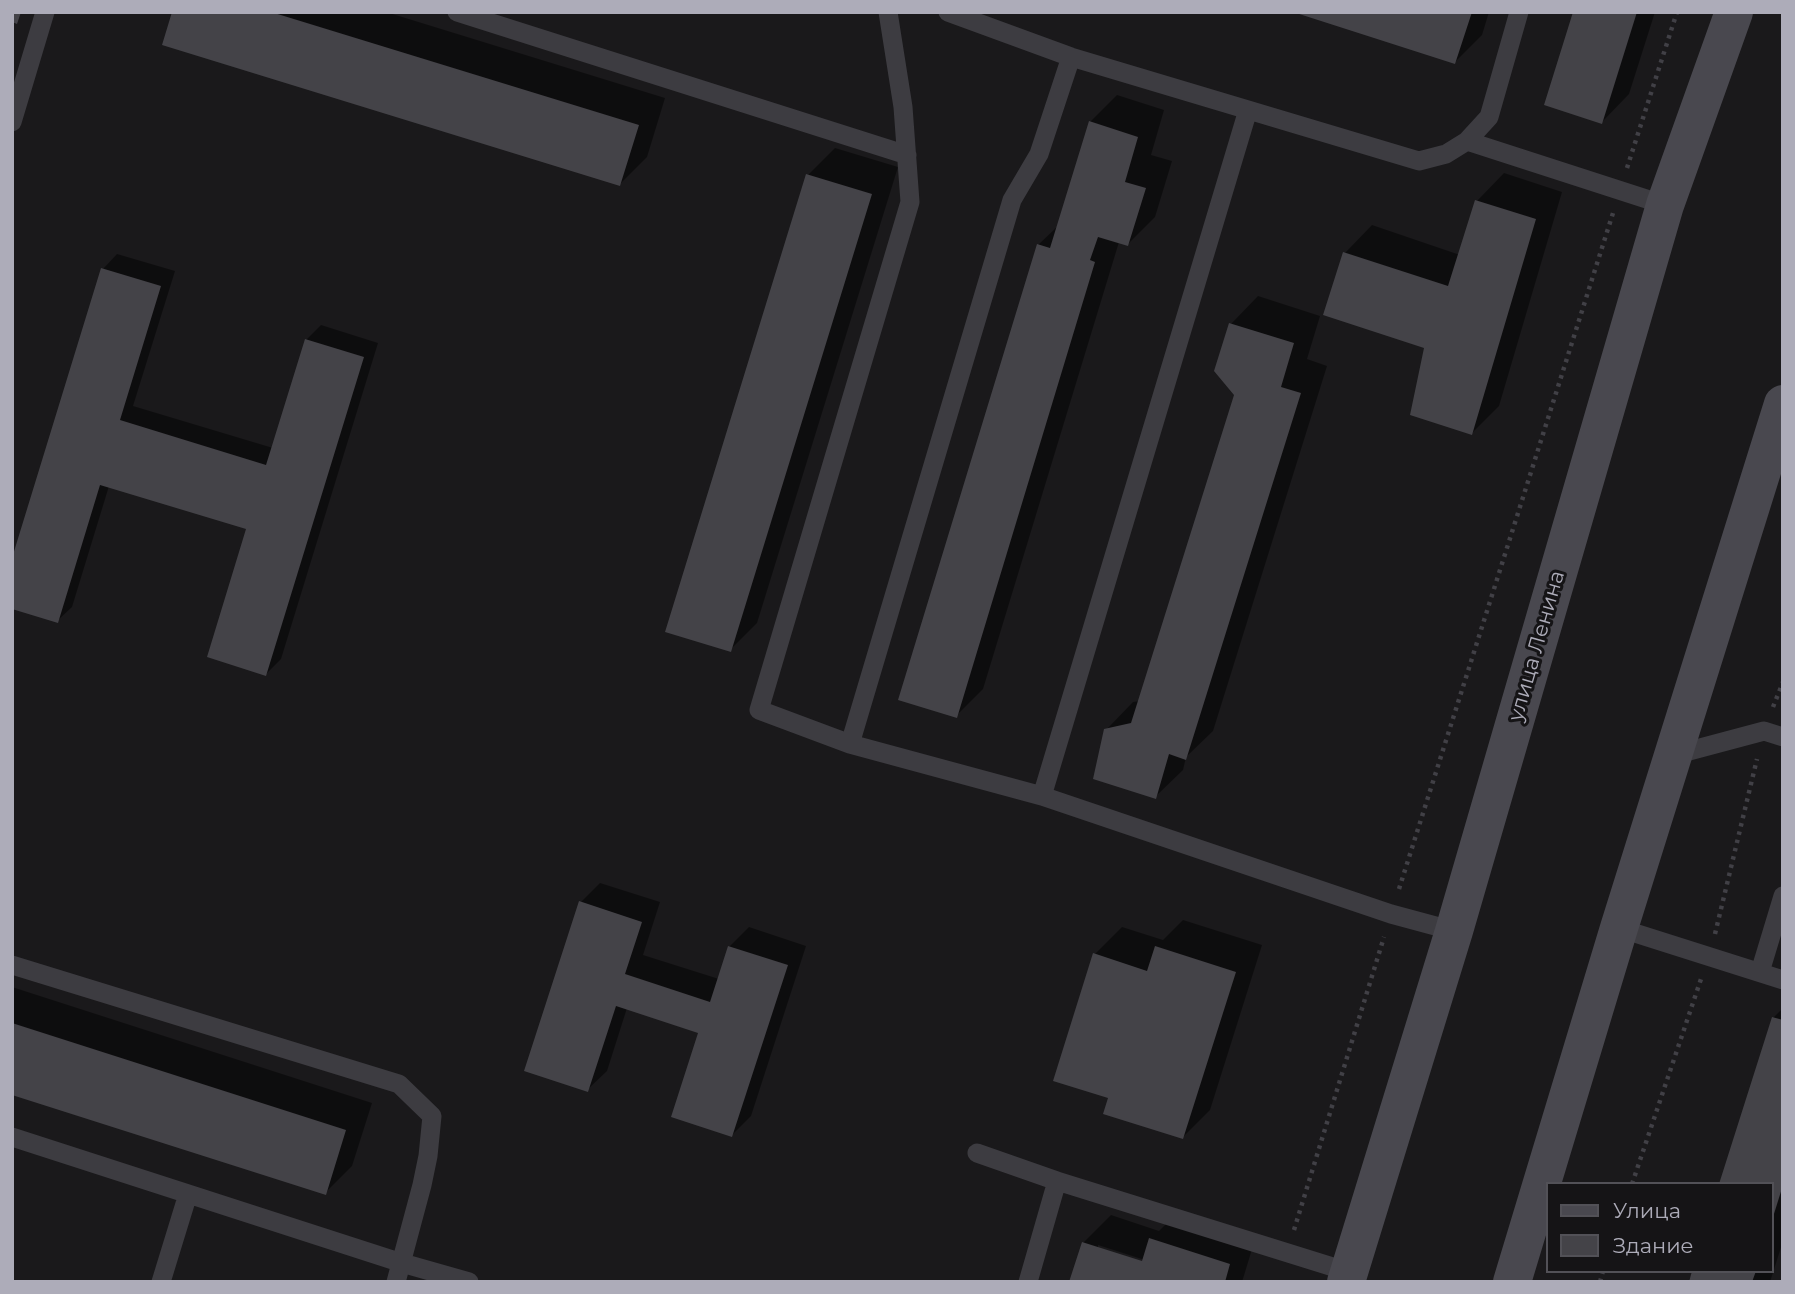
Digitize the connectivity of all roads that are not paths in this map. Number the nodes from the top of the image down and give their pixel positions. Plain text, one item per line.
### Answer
1 (45, 12) edge
2 (457, 12) edge
3 (888, 12) edge
4 (948, 12) edge
5 (1519, 12) edge
6 (1734, 12) edge
7 (1071, 57) junction
8 (1248, 110) junction
9 (12, 122) edge
10 (1467, 141) junction
11 (907, 155) junction
12 (1665, 205) junction
13 (1783, 404) edge
14 (1783, 737) edge
15 (850, 744) junction
16 (1674, 755) junction
17 (1042, 796) junction
18 (1783, 896) edge
19 (1619, 928) junction
20 (1454, 931) junction
21 (12, 965) edge
22 (1760, 972) junction
23 (1783, 980) edge
24 (12, 1137) edge
25 (977, 1153) dead end
26 (1057, 1181) junction
27 (188, 1194) junction
28 (399, 1272) edge
29 (1348, 1277) edge
30 (161, 1282) edge
31 (469, 1282) edge
32 (1028, 1282) edge
33 (1513, 1282) edge

1 - 9 lane
2 - 11 lane
3 - 11 lane
4 - 7 lane
5 - 10 lane
6 - 12 street, улица Ленина
7 - 8 lane
7 - 15 lane
8 - 10 lane
8 - 17 lane
10 - 12 lane
11 - 15 lane
12 - 20 street, улица Ленина
13 - 16 street
14 - 16 lane
15 - 17 lane
16 - 19 street
17 - 20 lane
18 - 22 lane
19 - 22 lane
19 - 33 street
20 - 29 street, улица Ленина
21 - 28 lane
22 - 23 lane
24 - 27 lane
25 - 26 lane
26 - 29 lane
26 - 32 lane
27 - 28 lane
27 - 30 lane
28 - 31 lane

